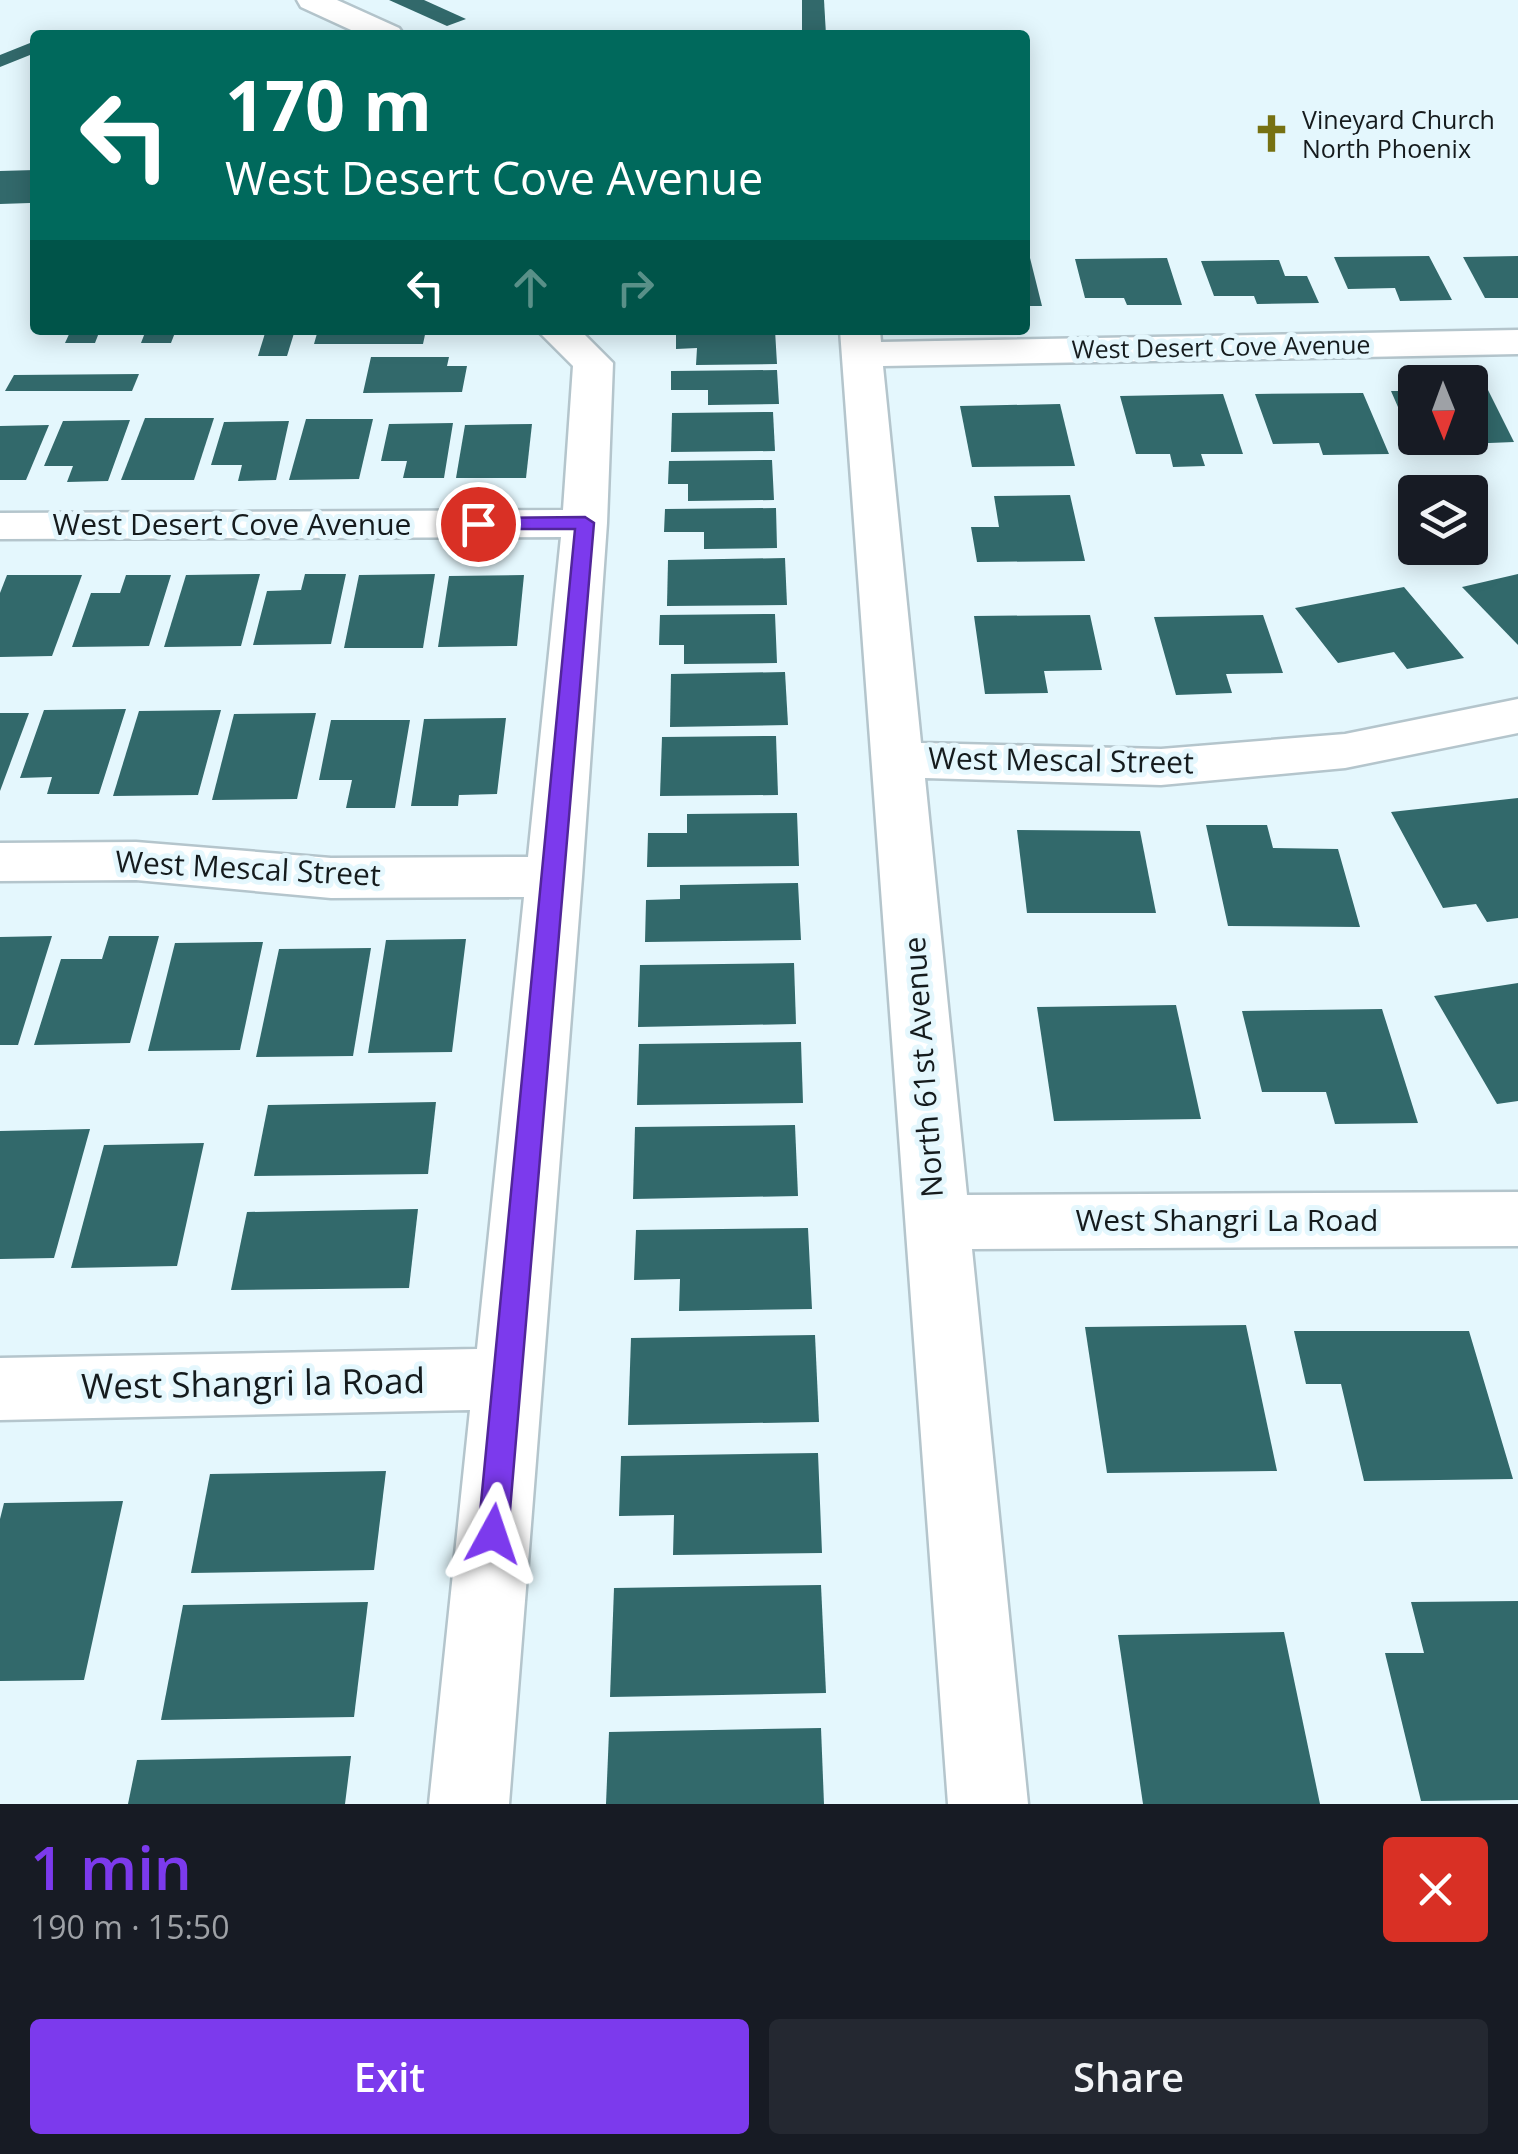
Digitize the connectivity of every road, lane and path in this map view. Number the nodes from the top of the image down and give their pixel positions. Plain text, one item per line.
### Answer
1 (312, 0) edge
2 (377, 30) edge
3 (562, 335) edge
4 (862, 342) edge
5 (1518, 342) edge
6 (585, 523) junction
7 (0, 526) edge
8 (1518, 716) edge
9 (900, 760) junction
10 (0, 862) edge
11 (555, 876) junction
12 (1518, 1219) edge
13 (936, 1222) junction
14 (506, 1379) junction
15 (0, 1389) edge
16 (469, 1804) edge
17 (988, 1804) edge

1 - 2 street
3 - 6 street
4 - 5 street, West Desert Cove Avenue
4 - 9 street, North 61st Avenue
6 - 7 street, West Desert Cove Avenue
6 - 11 street
8 - 9 street, West Mescal Street
9 - 13 street, North 61st Avenue
10 - 11 street, West Mescal Street
11 - 14 street
12 - 13 street, West Shangri La Road
13 - 17 street, North 61st Avenue
14 - 15 street, West Shangri la Road
14 - 16 street

